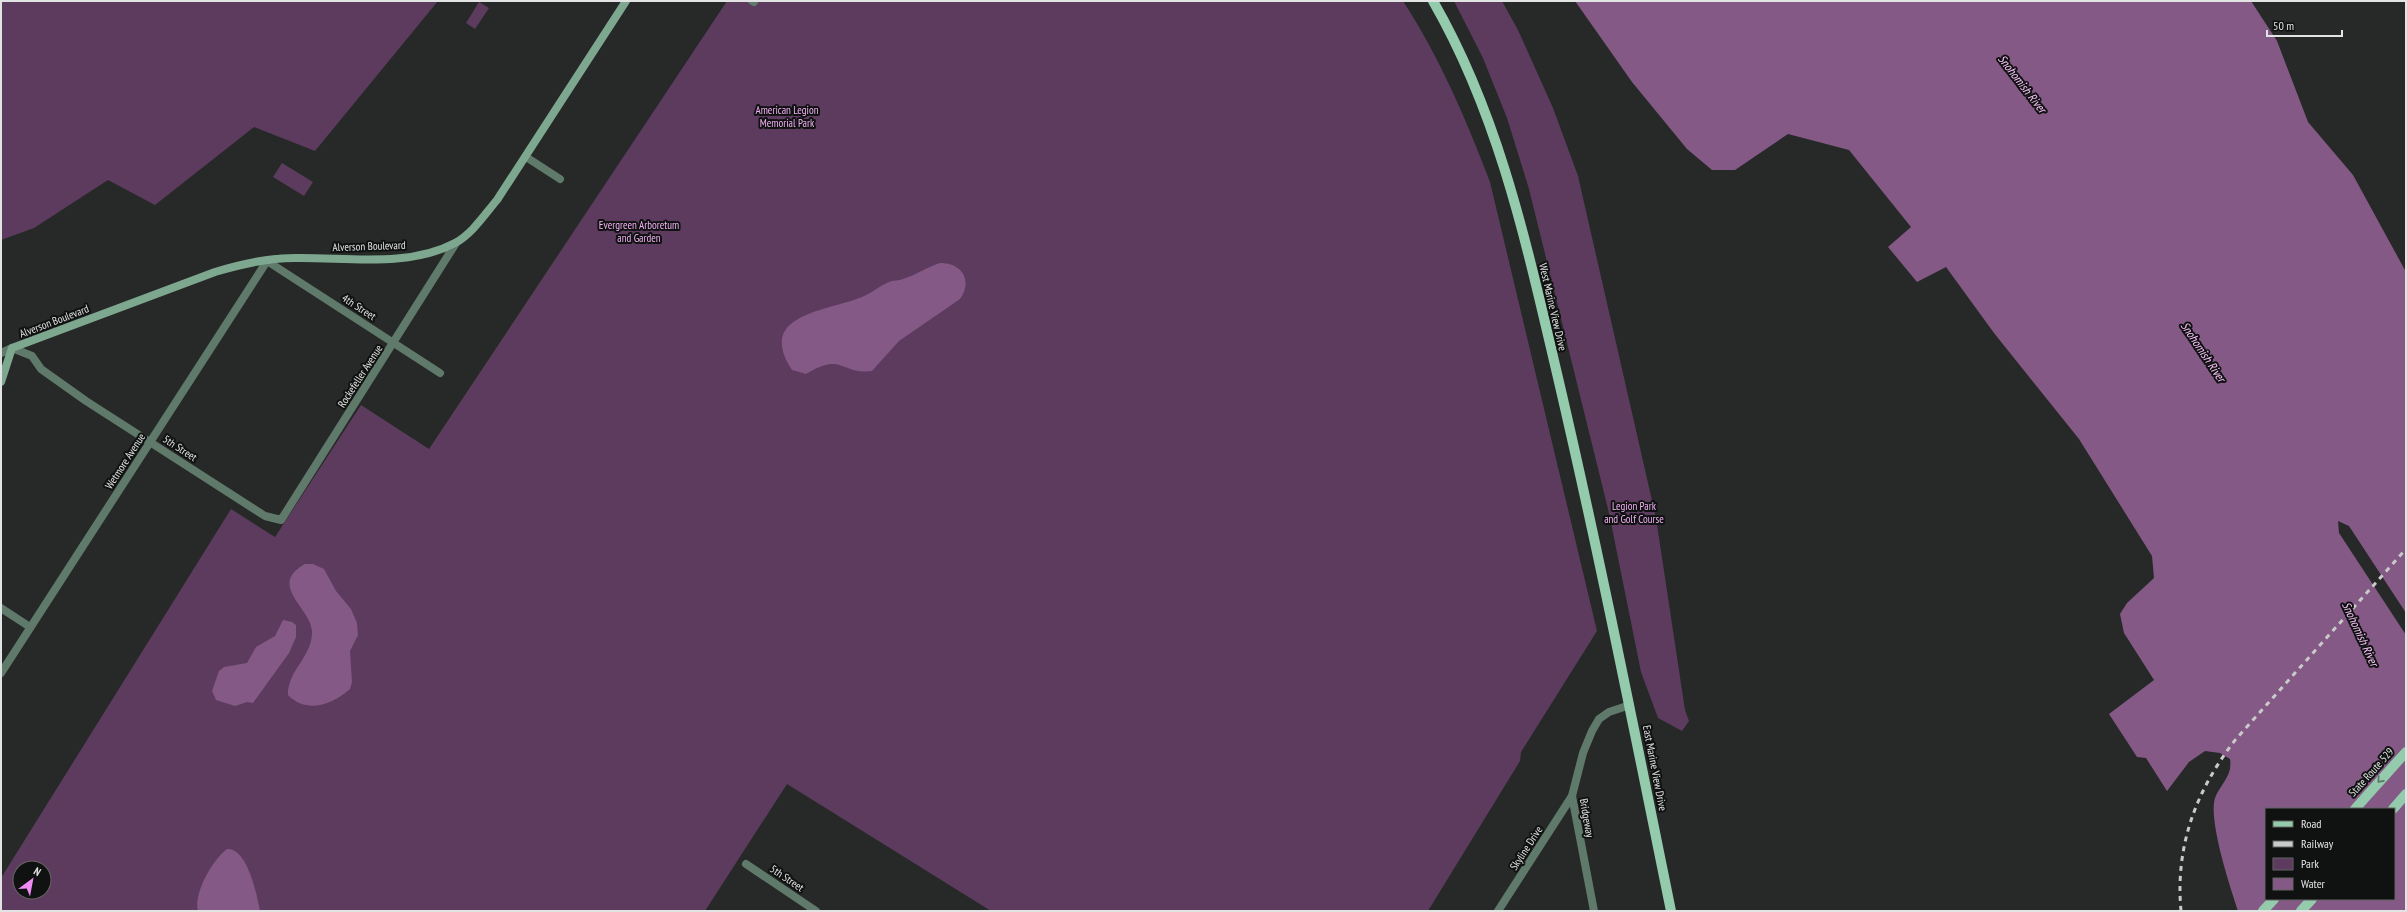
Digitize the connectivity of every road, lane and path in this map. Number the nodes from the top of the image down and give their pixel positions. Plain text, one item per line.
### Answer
1 (626, 1) edge
2 (1432, 1) edge
3 (526, 157) junction
4 (560, 179) dead end
5 (456, 243) junction
6 (267, 261) junction
7 (394, 343) junction
8 (12, 348) junction
9 (1, 353) edge
10 (440, 373) dead end
11 (1, 382) edge
12 (151, 442) junction
13 (282, 520) joint
14 (1, 608) edge
15 (30, 628) junction
16 (1613, 630) joint
17 (1, 673) edge
18 (1630, 705) junction
19 (2406, 752) edge
20 (2406, 794) edge
21 (1572, 796) junction
22 (2356, 808) edge
23 (2393, 808) edge
24 (746, 864) dead end
25 (2273, 900) edge
26 (2311, 900) edge
27 (816, 911) edge
28 (1498, 911) edge
29 (1594, 911) edge
30 (1671, 911) edge
31 (2263, 911) edge
32 (2301, 911) edge

1 - 3 main road, Alverson Boulevard
2 - 16 main road, West Marine View Drive
3 - 4 street
3 - 5 main road, Alverson Boulevard
5 - 6 main road, Alverson Boulevard
5 - 7 street, Rockefeller Avenue
6 - 7 street, 4th Street
6 - 8 main road, Alverson Boulevard
6 - 12 street, Wetmore Avenue
7 - 10 street, 4th Street
7 - 13 street, Rockefeller Avenue
8 - 9 street, Alverson Boulevard
8 - 11 main road
8 - 12 street, 5th Street
12 - 13 street, 5th Street
12 - 15 street, Wetmore Avenue
14 - 15 street
15 - 17 street, Wetmore Avenue
16 - 18 main road, East Marine View Drive
18 - 21 street, Bridgeway
18 - 30 main road, East Marine View Drive
19 -> 22 main road, State Route 529
20 - 23 main road
21 - 28 street, Skyline Drive
21 - 29 street, Bridgeway
24 - 27 street, 5th Street
25 - 31 main road
26 - 32 main road

